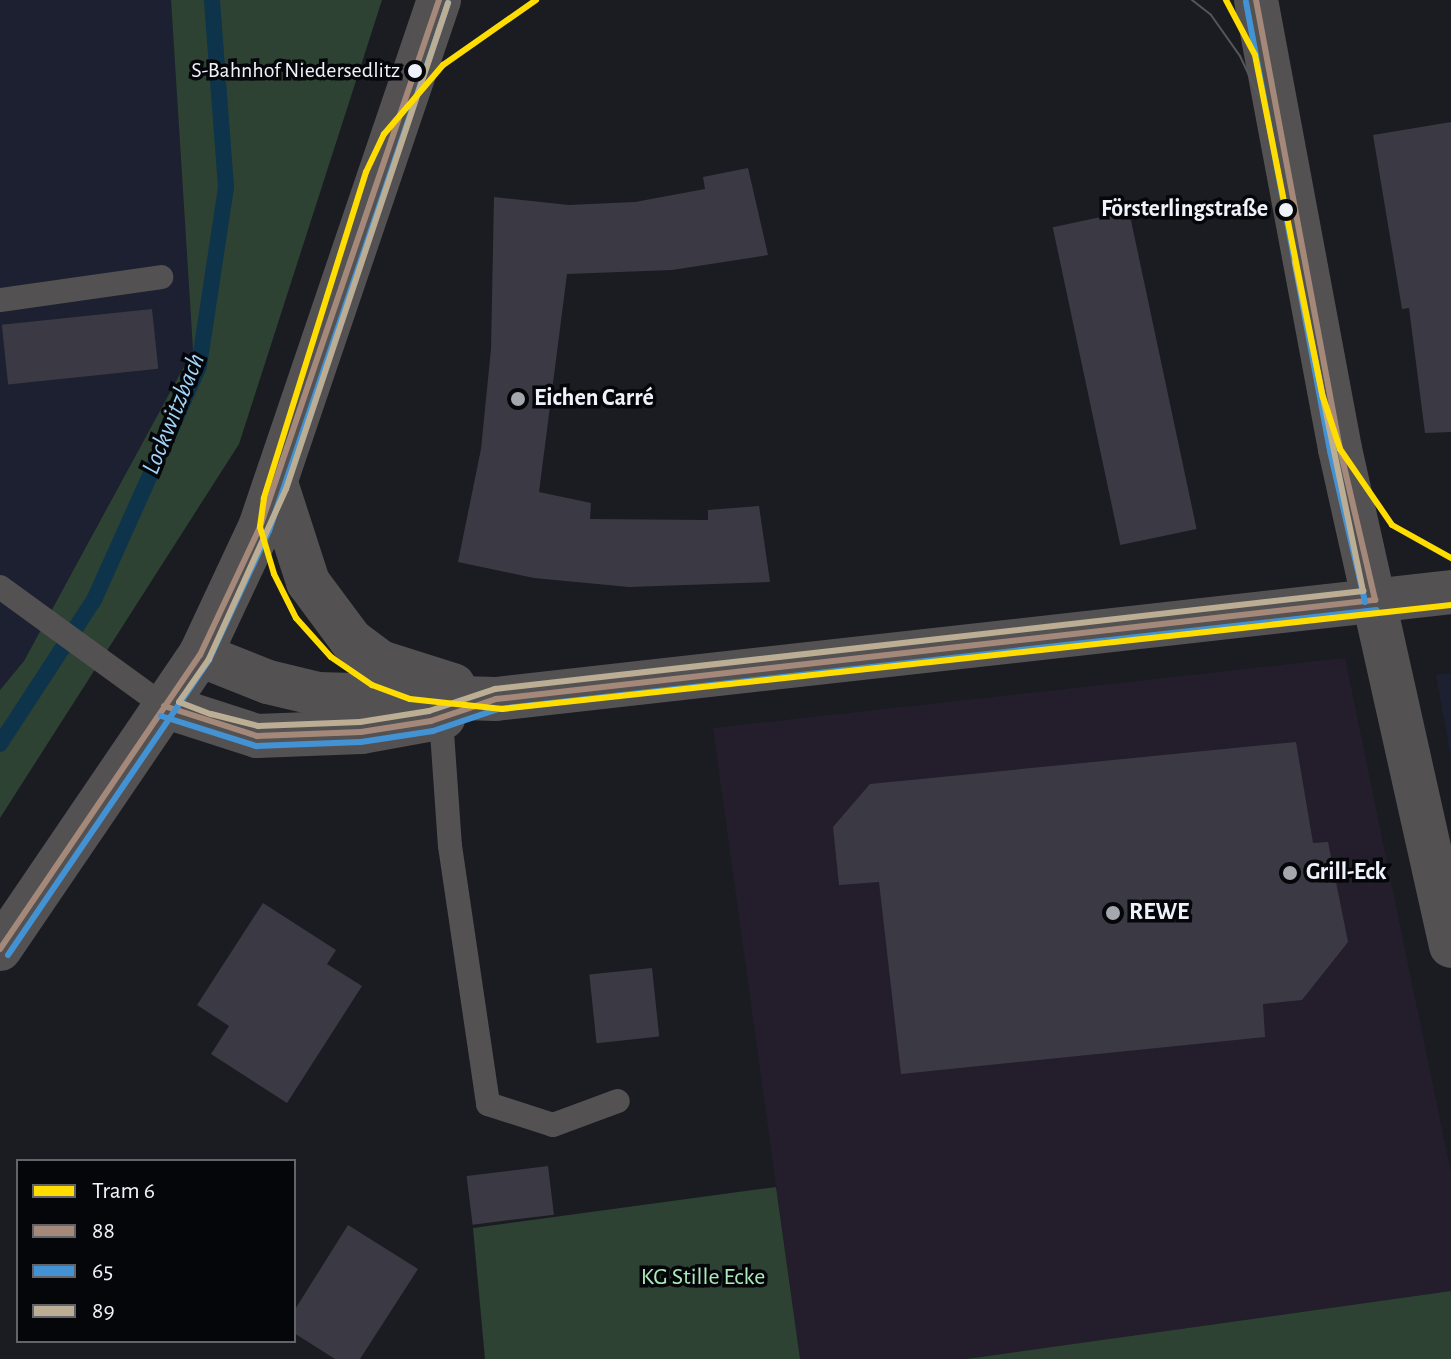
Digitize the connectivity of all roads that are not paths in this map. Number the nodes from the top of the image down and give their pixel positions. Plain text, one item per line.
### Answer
1 (439, 0) edge
2 (1256, 0) edge
3 (161, 277) dead end
4 (0, 300) edge
5 (277, 486) junction
6 (0, 587) edge
7 (1451, 592) edge
8 (1375, 600) junction
9 (200, 655) junction
10 (496, 699) junction
11 (164, 706) junction
12 (441, 718) junction
13 (1451, 946) edge
14 (0, 949) edge
15 (618, 1101) dead end

1 - 5 street
2 - 8 street
3 - 4 lane
5 - 9 street
5 - 10 street
6 - 11 lane
7 - 8 street
8 - 10 street
8 - 13 street
9 - 10 street
9 - 11 street
10 - 12 street
11 - 12 street
11 - 14 street
12 - 15 lane

